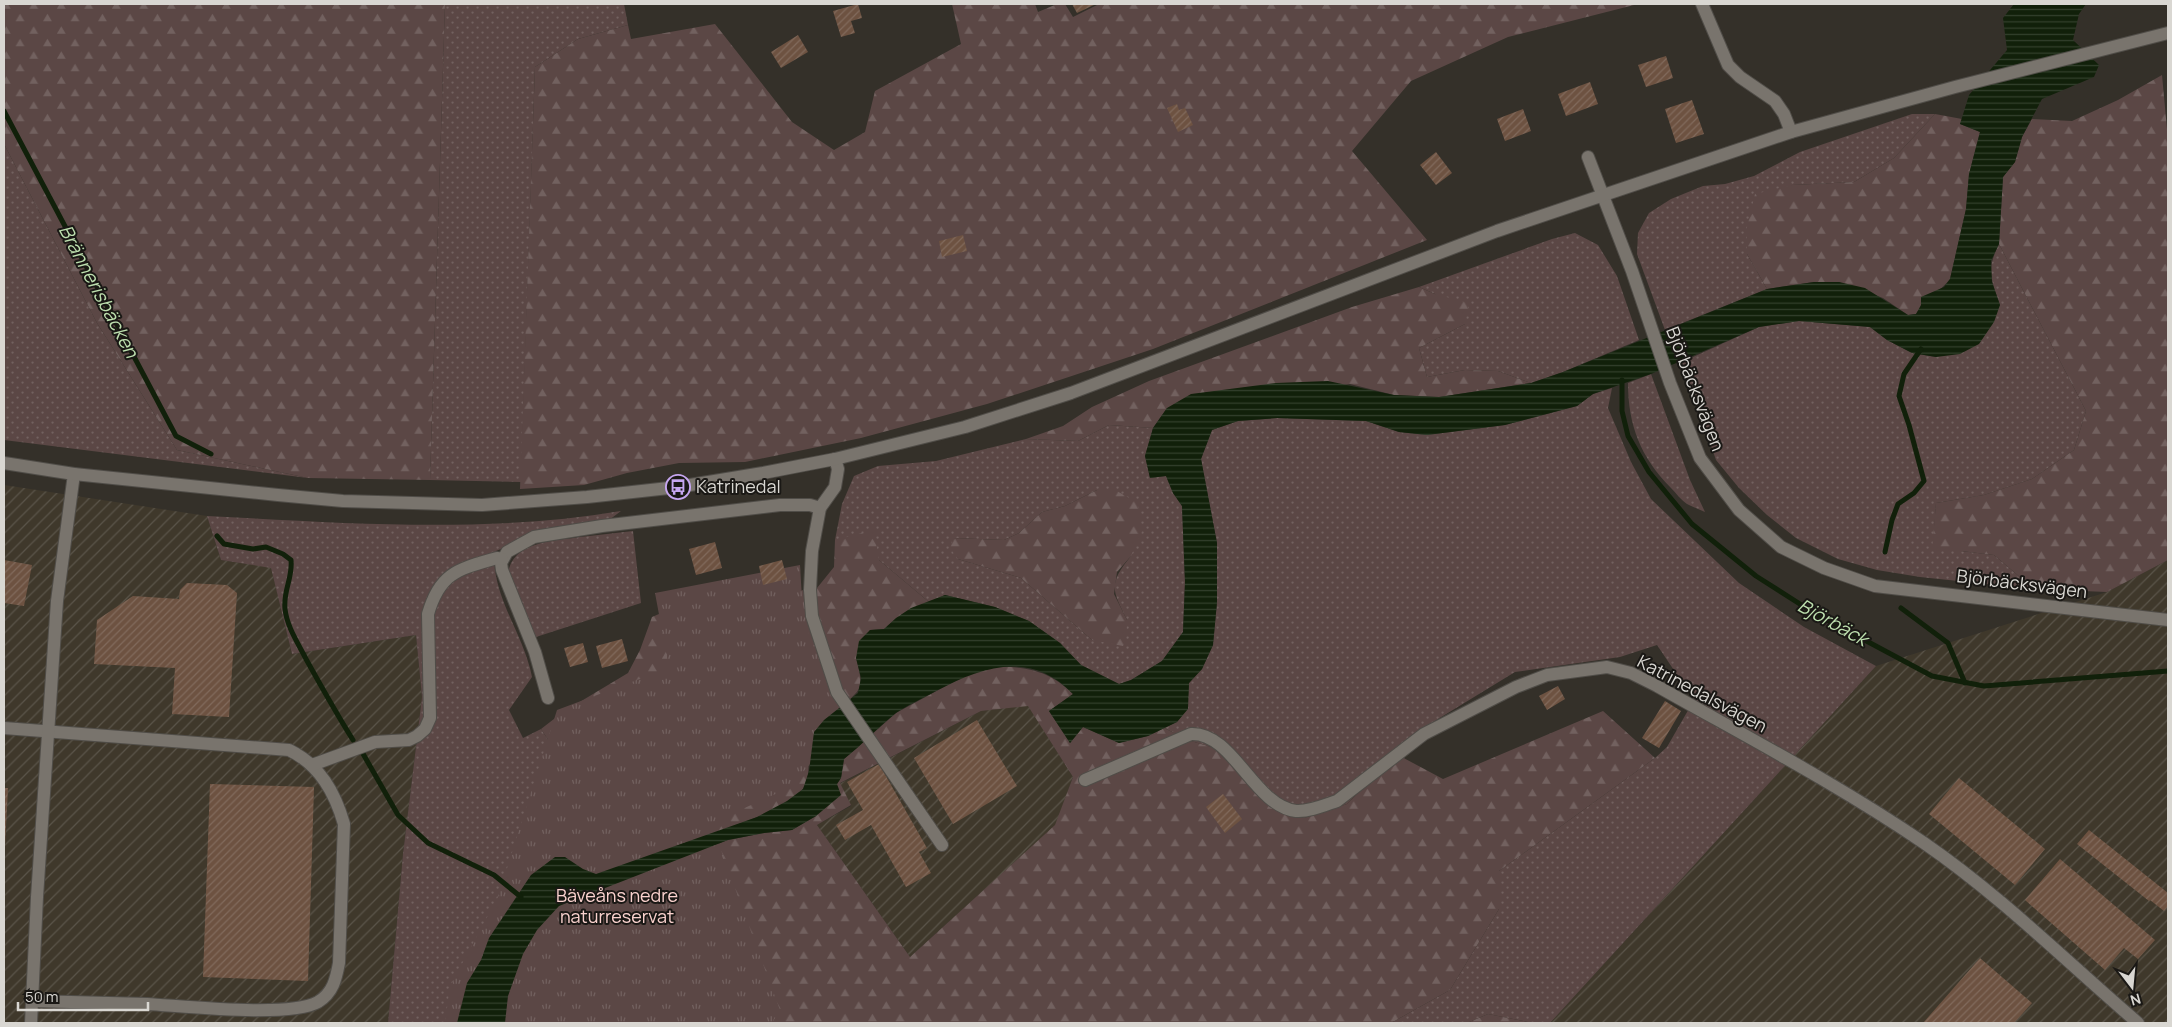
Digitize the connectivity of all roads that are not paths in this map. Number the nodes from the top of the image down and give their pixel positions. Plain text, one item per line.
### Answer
1 (1702, 4) edge
2 (2168, 33) edge
3 (1792, 132) junction
4 (1588, 157) dead end
5 (1602, 195) junction
6 (835, 459) junction
7 (4, 463) edge
8 (74, 474) junction
9 (820, 508) junction
10 (502, 559) junction
11 (2168, 620) edge
12 (548, 698) dead end
13 (4, 728) edge
14 (48, 732) junction
15 (312, 765) junction
16 (1085, 780) dead end
17 (942, 845) dead end
18 (32, 1001) junction
19 (31, 1023) edge
20 (2138, 1023) edge

1 - 3 street
2 - 3 street
3 - 5 street
4 - 5 street, Björbäcksvägen
5 - 6 street
5 - 11 street, Björbäcksvägen
6 - 8 street
6 - 9 street
7 - 8 street
8 - 14 street
9 - 10 street
9 - 17 street
10 - 12 street
10 - 15 street
13 - 14 street
14 - 15 street
14 - 18 street
15 - 18 street
16 - 20 street, Katrinedalsvägen
18 - 19 street

